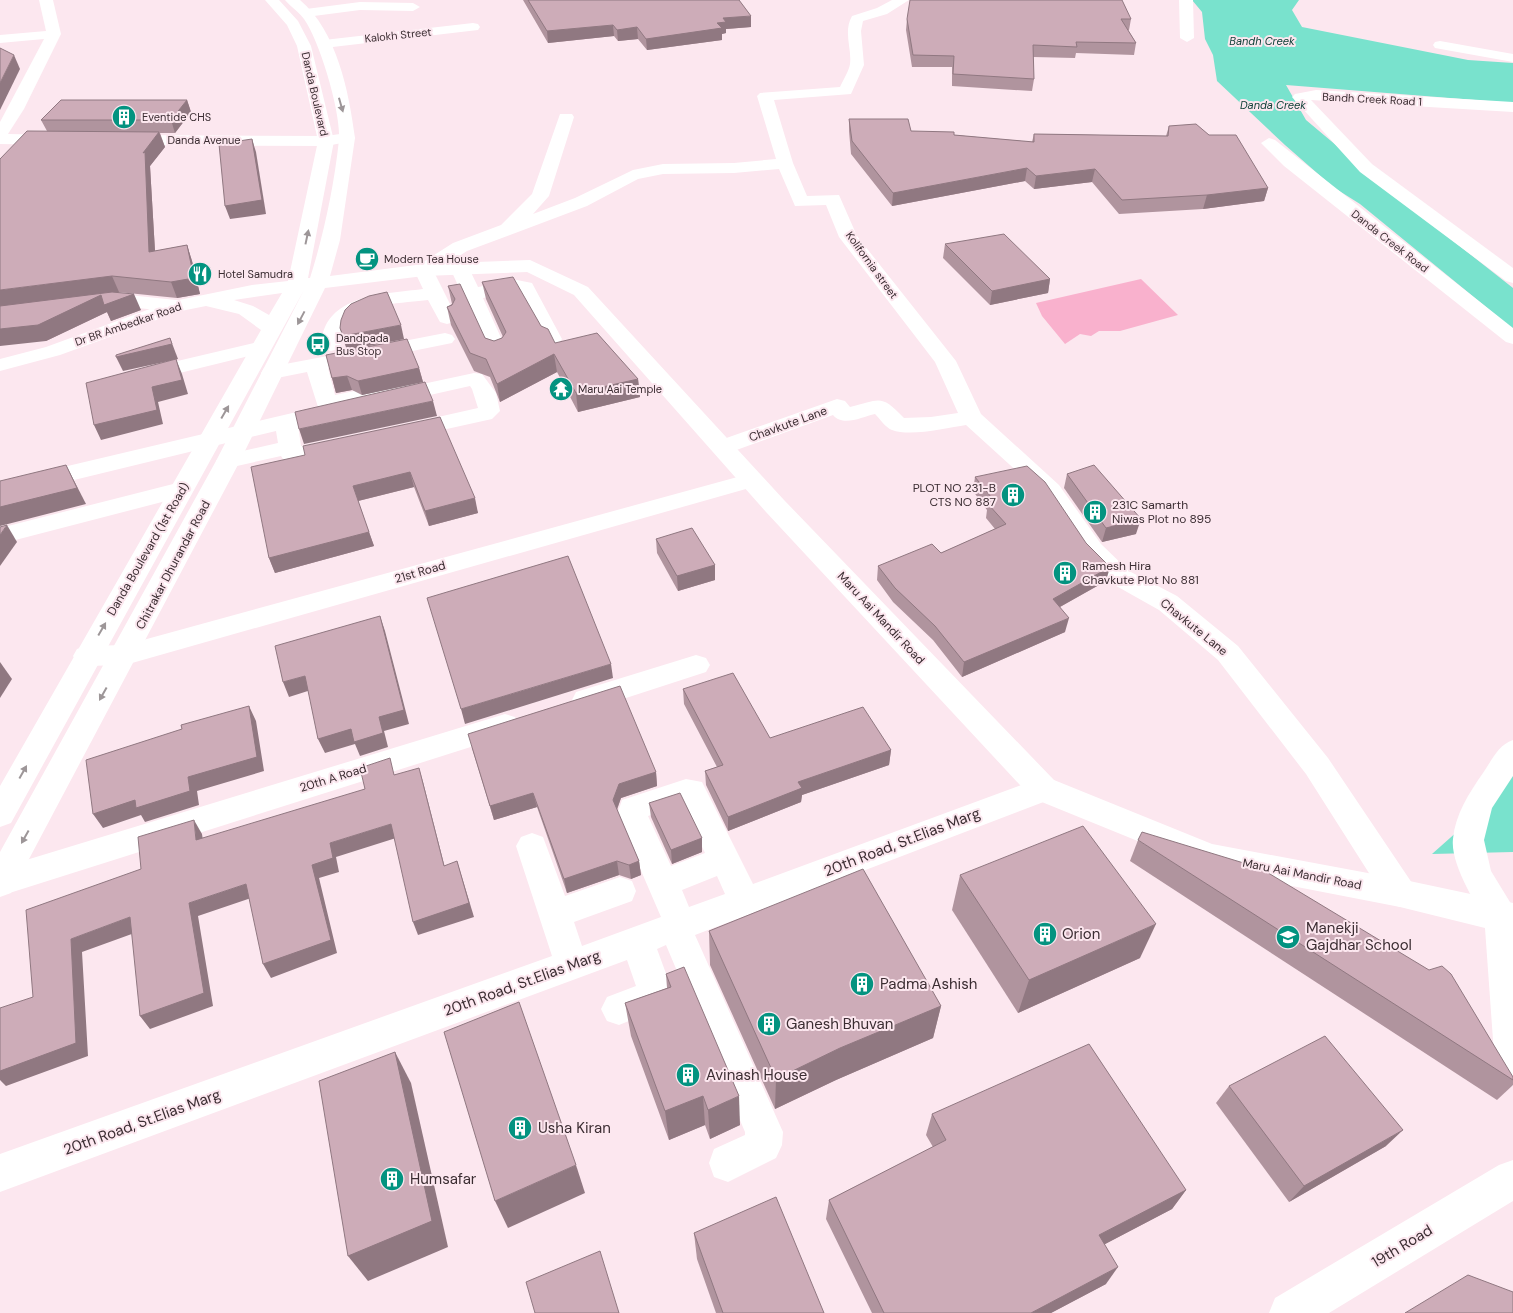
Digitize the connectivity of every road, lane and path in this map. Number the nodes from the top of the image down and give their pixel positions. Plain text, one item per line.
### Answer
1 (46, 0) edge
2 (275, 0) edge
3 (292, 0) edge
4 (902, 0) edge
5 (1186, 0) edge
6 (413, 8) dead end
7 (306, 13) junction
8 (472, 27) dead end
9 (54, 34) junction
10 (1187, 38) dead end
11 (0, 39) edge
12 (324, 44) junction
13 (1440, 45) dead end
14 (304, 46) junction
15 (1513, 58) edge
16 (332, 73) junction
17 (310, 76) junction
18 (1513, 107) edge
19 (16, 109) junction
20 (0, 113) edge
21 (566, 117) dead end
22 (0, 134) edge
23 (347, 138) junction
24 (0, 139) edge
25 (69, 140) edge
26 (108, 140) edge
27 (326, 141) junction
28 (1269, 143) dead end
29 (784, 163) junction
30 (339, 192) junction
31 (315, 194) junction
32 (507, 229) junction
33 (460, 268) junction
34 (424, 270) junction
35 (1513, 277) edge
36 (345, 280) junction
37 (308, 284) junction
38 (435, 293) junction
39 (472, 294) junction
40 (201, 301) junction
41 (82, 304) edge
42 (176, 306) junction
43 (347, 311) junction
44 (442, 327) junction
45 (231, 332) dead end
46 (1513, 338) edge
47 (552, 339) edge
48 (347, 342) junction
49 (272, 351) junction
50 (497, 351) edge
51 (238, 352) junction
52 (316, 364) junction
53 (0, 365) edge
54 (462, 374) dead end
55 (125, 380) edge
56 (323, 395) junction
57 (256, 408) junction
58 (970, 417) junction
59 (286, 421) junction
60 (244, 431) junction
61 (210, 439) junction
62 (290, 447) junction
63 (723, 447) junction
64 (136, 457) junction
65 (228, 461) junction
66 (752, 480) junction
67 (0, 490) edge
68 (181, 490) junction
69 (144, 500) junction
70 (0, 536) edge
71 (125, 655) junction
72 (87, 656) junction
73 (696, 666) dead end
74 (562, 707) edge
75 (534, 716) edge
76 (1513, 752) edge
77 (1043, 789) junction
78 (0, 814) edge
79 (532, 846) dead end
80 (725, 859) junction
81 (0, 882) edge
82 (662, 883) junction
83 (620, 891) dead end
84 (1400, 893) junction
85 (745, 901) junction
86 (555, 914) junction
87 (1507, 917) edge
88 (678, 926) junction
89 (637, 942) junction
90 (572, 965) junction
91 (697, 979) junction
92 (657, 994) junction
93 (618, 1009) dead end
94 (1513, 1068) edge
95 (728, 1163) dead end
96 (0, 1173) edge
97 (1513, 1179) edge
98 (1290, 1313) edge

1 - 9 street
2 - 14 street, Danda Boulevard
3 - 7 street, Chitrakar Dhurandar Road
4 - 29 street, Kolifornia street
5 - 10 street
6 - 7 street
7 - 12 street, Chitrakar Dhurandar Road
8 - 12 street, Kalokh Street
9 - 11 street
9 - 19 street
12 - 14 street, Kalokh Street
12 - 16 street, Chitrakar Dhurandar Road
13 - 15 street
14 - 17 street, Danda Boulevard
16 - 17 street
16 -> 23 street, Chitrakar Dhurandar Road
17 - 27 street, Danda Boulevard
18 - 35 street, Bandh Creek Road 1
19 - 20 street
19 - 22 street
21 - 32 street
23 - 27 street, Danda Avenue
23 - 30 street, Chitrakar Dhurandar Road
24 - 25 street
26 - 27 street, Danda Avenue
27 - 31 street, Danda Boulevard
28 - 46 street, Danda Creek Road
29 - 32 street
29 - 58 street, Kolifornia street
30 - 31 street
30 - 37 street, Chitrakar Dhurandar Road
37 -> 31 street, Danda Boulevard
32 - 34 street
33 - 34 street, Maru Aai Mandir Road
33 - 39 street
33 - 63 street, Maru Aai Mandir Road
34 - 36 street, Maru Aai Mandir Road
34 - 38 street
36 - 37 street, Maru Aai Mandir Road
36 - 43 street
37 - 40 street, Dr BR Ambedkar Road
37 - 49 street, Chitrakar Dhurandar Road
38 - 43 street
38 - 44 street
39 - 47 street
39 - 50 street
40 - 42 street, Dr BR Ambedkar Road
40 - 49 street
41 - 42 street
42 - 53 street, Dr BR Ambedkar Road
43 - 48 street
44 - 48 street
44 - 52 street
45 - 51 street
48 - 49 street
49 - 51 street
49 - 52 street
49 - 57 street, Chitrakar Dhurandar Road
61 -> 49 street, Danda Boulevard (1st Road)
51 - 55 street
52 - 56 street
54 - 56 street
56 - 57 street
57 - 60 street, Chitrakar Dhurandar Road
58 - 63 street, Chavkute Lane
58 - 84 street, Chavkute Lane
59 - 60 street
59 - 62 street
59 - 62 street
60 - 61 street
60 - 65 street, Chitrakar Dhurandar Road
61 - 64 street
61 - 68 street, Danda Boulevard (1st Road)
62 - 65 street
63 - 66 street, Maru Aai Mandir Road
64 - 67 street
64 - 69 street
65 - 71 street, Chitrakar Dhurandar Road
66 - 71 street, 21st Road
66 - 77 street, Maru Aai Mandir Road
68 - 69 street
72 -> 68 street, Danda Boulevard (1st Road)
69 - 70 street
71 - 72 street, 21st Road
71 -> 81 street, Chitrakar Dhurandar Road
78 -> 72 street, Danda Boulevard (1st Road)
73 - 74 street
75 - 81 street, 20th A Road
76 - 87 street
77 - 84 street, Maru Aai Mandir Road
77 - 85 street, 20th Road, St.Elias Marg
79 - 86 street
80 - 82 street
80 - 82 street
80 - 85 street
82 - 88 street
83 - 86 street
84 - 87 street, Maru Aai Mandir Road
85 - 88 street, 20th Road, St.Elias Marg
86 - 90 street
87 - 94 street
88 - 89 street, 20th Road, St.Elias Marg
88 - 91 street
89 - 90 street, 20th Road, St.Elias Marg
89 - 92 street
90 - 96 street, 20th Road, St.Elias Marg
91 - 92 street
91 - 95 street
92 - 93 street
97 - 98 street, 19th Road

